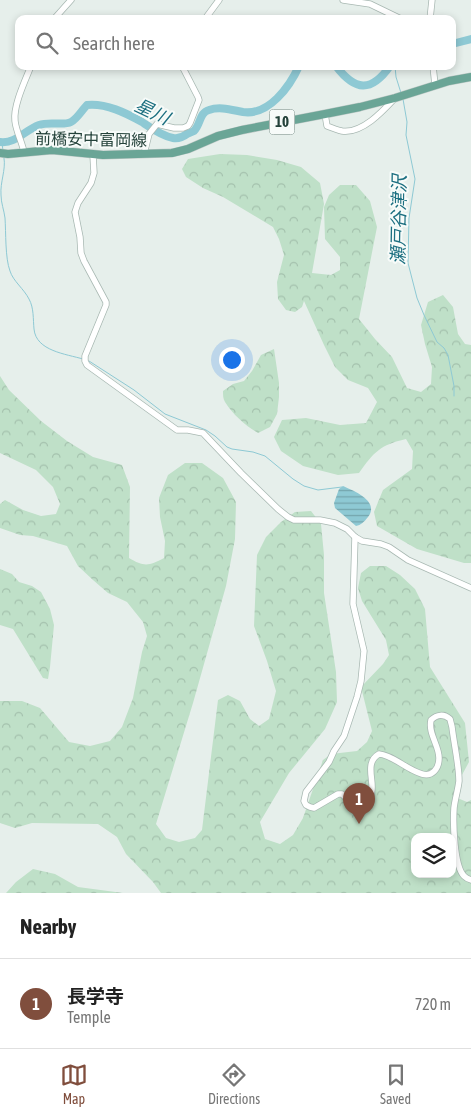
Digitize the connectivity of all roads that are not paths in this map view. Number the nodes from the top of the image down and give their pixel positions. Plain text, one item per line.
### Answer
1 (71, 0) edge
2 (219, 0) edge
3 (343, 0) edge
4 (432, 0) edge
5 (58, 15) edge
6 (208, 15) edge
7 (393, 15) edge
8 (430, 15) edge
9 (29, 70) edge
10 (184, 70) edge
11 (434, 70) edge
12 (471, 77) edge
13 (436, 85) junction
14 (395, 98) junction
15 (325, 114) junction
16 (23, 149) junction
17 (0, 153) edge
18 (144, 154) junction
19 (92, 155) junction
20 (356, 537) junction
21 (471, 588) edge
22 (471, 880) edge

1 - 5 street
2 - 6 street
3 - 7 street
4 - 8 street
9 - 16 street
10 - 18 street
11 - 13 street
12 - 13 main road, 前橋安中富岡線 / 10
13 - 14 main road, 前橋安中富岡線 / 10
14 - 15 main road, 前橋安中富岡線 / 10
14 - 15 street
15 - 18 main road, 前橋安中富岡線 / 10
16 - 17 main road, 前橋安中富岡線 / 10
16 - 19 main road, 前橋安中富岡線 / 10
18 - 19 main road, 前橋安中富岡線 / 10
19 - 20 street
20 - 21 street
20 - 22 street

